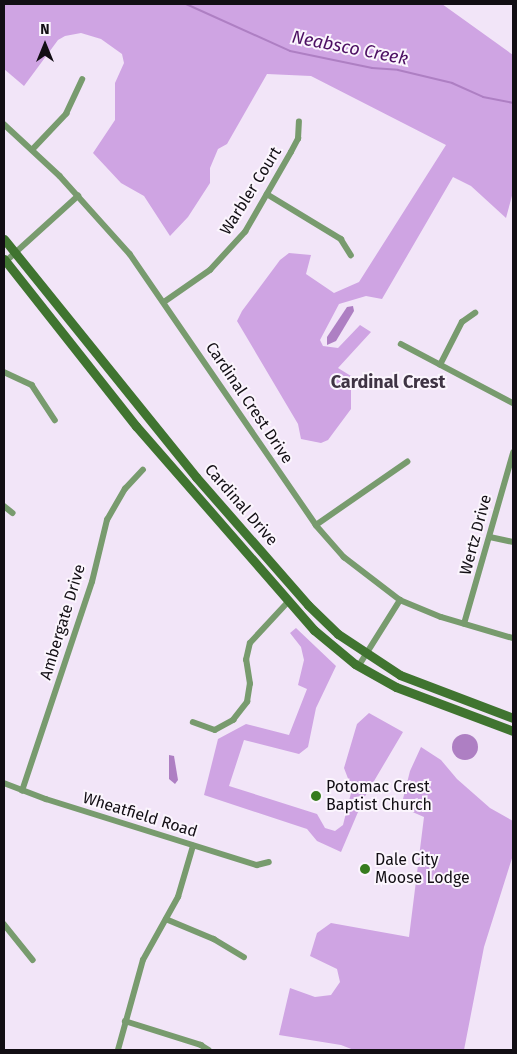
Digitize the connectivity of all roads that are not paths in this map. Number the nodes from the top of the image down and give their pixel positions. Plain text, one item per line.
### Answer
1 (82, 79) dead end
2 (299, 122) dead end
3 (4, 124) edge
4 (32, 150) junction
5 (267, 194) junction
6 (78, 196) junction
7 (4, 239) edge
8 (16, 252) junction
9 (351, 255) dead end
10 (5, 261) edge
11 (164, 302) junction
12 (476, 313) dead end
13 (401, 344) dead end
14 (440, 365) junction
15 (4, 372) edge
16 (513, 403) edge
17 (55, 420) dead end
18 (513, 453) edge
19 (407, 462) dead end
20 (143, 470) dead end
21 (4, 506) edge
22 (13, 513) dead end
23 (316, 525) junction
24 (490, 536) junction
25 (513, 542) edge
26 (400, 600) junction
27 (288, 602) junction
28 (464, 624) junction
29 (513, 638) edge
30 (366, 655) junction
31 (358, 667) junction
32 (513, 718) edge
33 (193, 722) dead end
34 (513, 731) edge
35 (4, 783) edge
36 (22, 791) junction
37 (193, 846) junction
38 (269, 862) dead end
39 (166, 919) junction
40 (4, 924) edge
41 (244, 957) dead end
42 (34, 960) dead end
43 (125, 1021) junction
44 (118, 1050) edge
45 (209, 1050) edge

1 - 4 street
2 - 5 street, Warbler Court
3 - 4 street, Cardinal Crest Drive
4 - 6 street, Cardinal Crest Drive
5 - 9 street
5 - 11 street, Warbler Court
6 - 8 street
6 - 11 street, Cardinal Crest Drive
7 - 8 main road, Cardinal Drive
8 - 10 street
8 - 30 main road, Cardinal Drive
10 - 27 main road, Cardinal Drive
11 - 23 street, Cardinal Crest Drive
12 - 14 street
13 - 14 street
14 - 16 street
15 - 17 street
18 - 24 street, Wertz Drive
19 - 23 street
20 - 36 street, Ambergate Drive
21 - 22 street
23 - 26 street, Cardinal Crest Drive
24 - 25 street
24 - 28 street, Wertz Drive
26 - 28 street, Cardinal Crest Drive
26 - 30 street
27 - 31 main road, Cardinal Drive
27 - 33 street
28 - 29 street, Cardinal Crest Drive
30 - 31 street
30 - 32 main road, Cardinal Drive
31 - 34 main road, Cardinal Drive
35 - 36 street, Wheatfield Road
36 - 37 street, Wheatfield Road
37 - 38 street, Wheatfield Road
37 - 39 street
39 - 41 street
39 - 43 street
40 - 42 street
43 - 44 street
43 - 45 street

